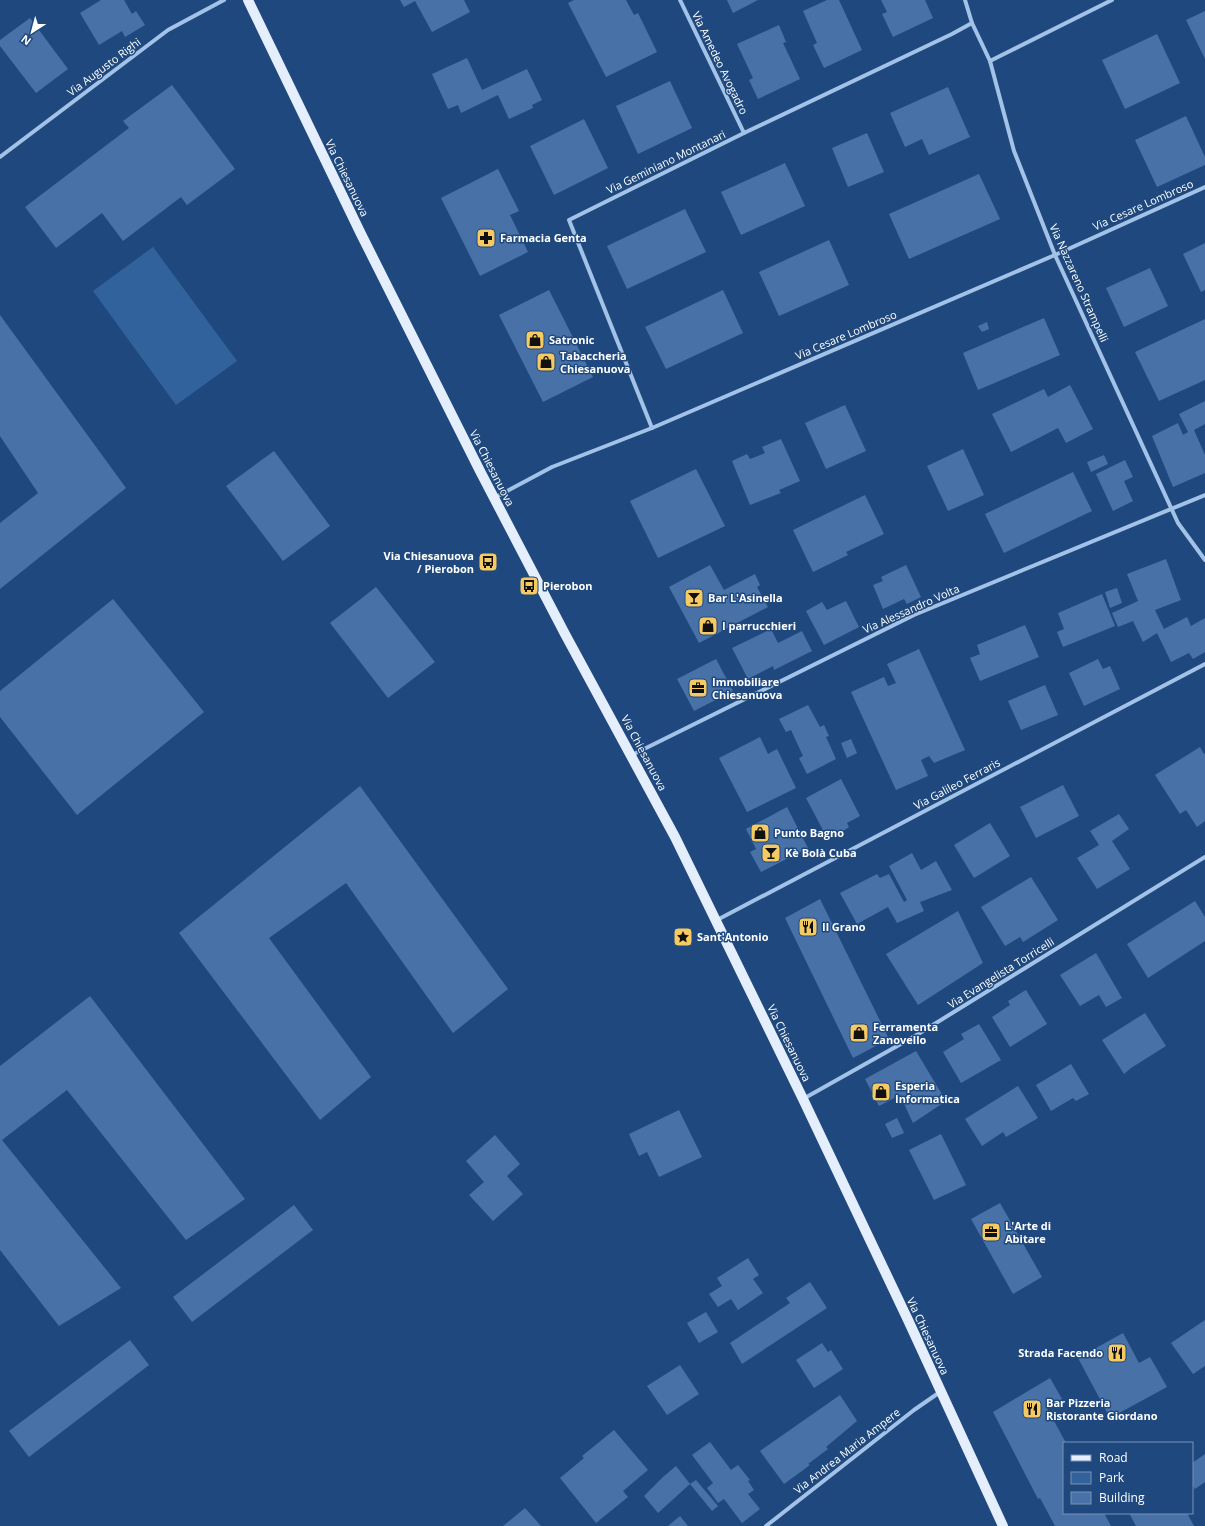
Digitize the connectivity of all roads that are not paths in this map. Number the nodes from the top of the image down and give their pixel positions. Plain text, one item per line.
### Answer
1 (224, 0) edge
2 (248, 0) edge
3 (680, 0) edge
4 (965, 0) edge
5 (1112, 0) edge
6 (972, 23) junction
7 (990, 61) junction
8 (744, 133) junction
9 (0, 157) edge
10 (1205, 187) edge
11 (1055, 255) junction
12 (652, 428) junction
13 (1205, 495) edge
14 (493, 498) junction
15 (1172, 509) junction
16 (1205, 560) edge
17 (1205, 664) edge
18 (632, 755) junction
19 (1205, 857) edge
20 (717, 921) junction
21 (803, 1099) junction
22 (941, 1392) junction
23 (766, 1526) edge
24 (1003, 1526) edge

1 - 9 street, Via Augusto Righi
2 - 14 main road, Via Chiesanuova
3 - 8 street, Via Amedeo Avogadro
4 - 6 street, Via Nazzareno Strampelli
5 - 7 street
6 - 7 street, Via Nazzareno Strampelli
6 - 8 street, Via Geminiano Montanari
7 - 11 street, Via Nazzareno Strampelli
8 - 12 street, Via Geminiano Montanari
10 - 11 street, Via Cesare Lombroso
11 - 12 street, Via Cesare Lombroso
11 - 15 street, Via Nazzareno Strampelli
12 - 14 street, Via Cesare Lombroso
13 - 15 street, Via Alessandro Volta
14 - 18 main road, Via Chiesanuova
15 - 16 street, Via Nazzareno Strampelli
15 - 18 street, Via Alessandro Volta
17 - 20 street, Via Galileo Ferraris
18 - 20 main road, Via Chiesanuova
19 - 21 street, Via Evangelista Torricelli
20 - 21 main road, Via Chiesanuova
21 - 22 main road, Via Chiesanuova
22 - 23 street, Via Andrea Maria Ampere
22 - 24 main road, Via Chiesanuova

